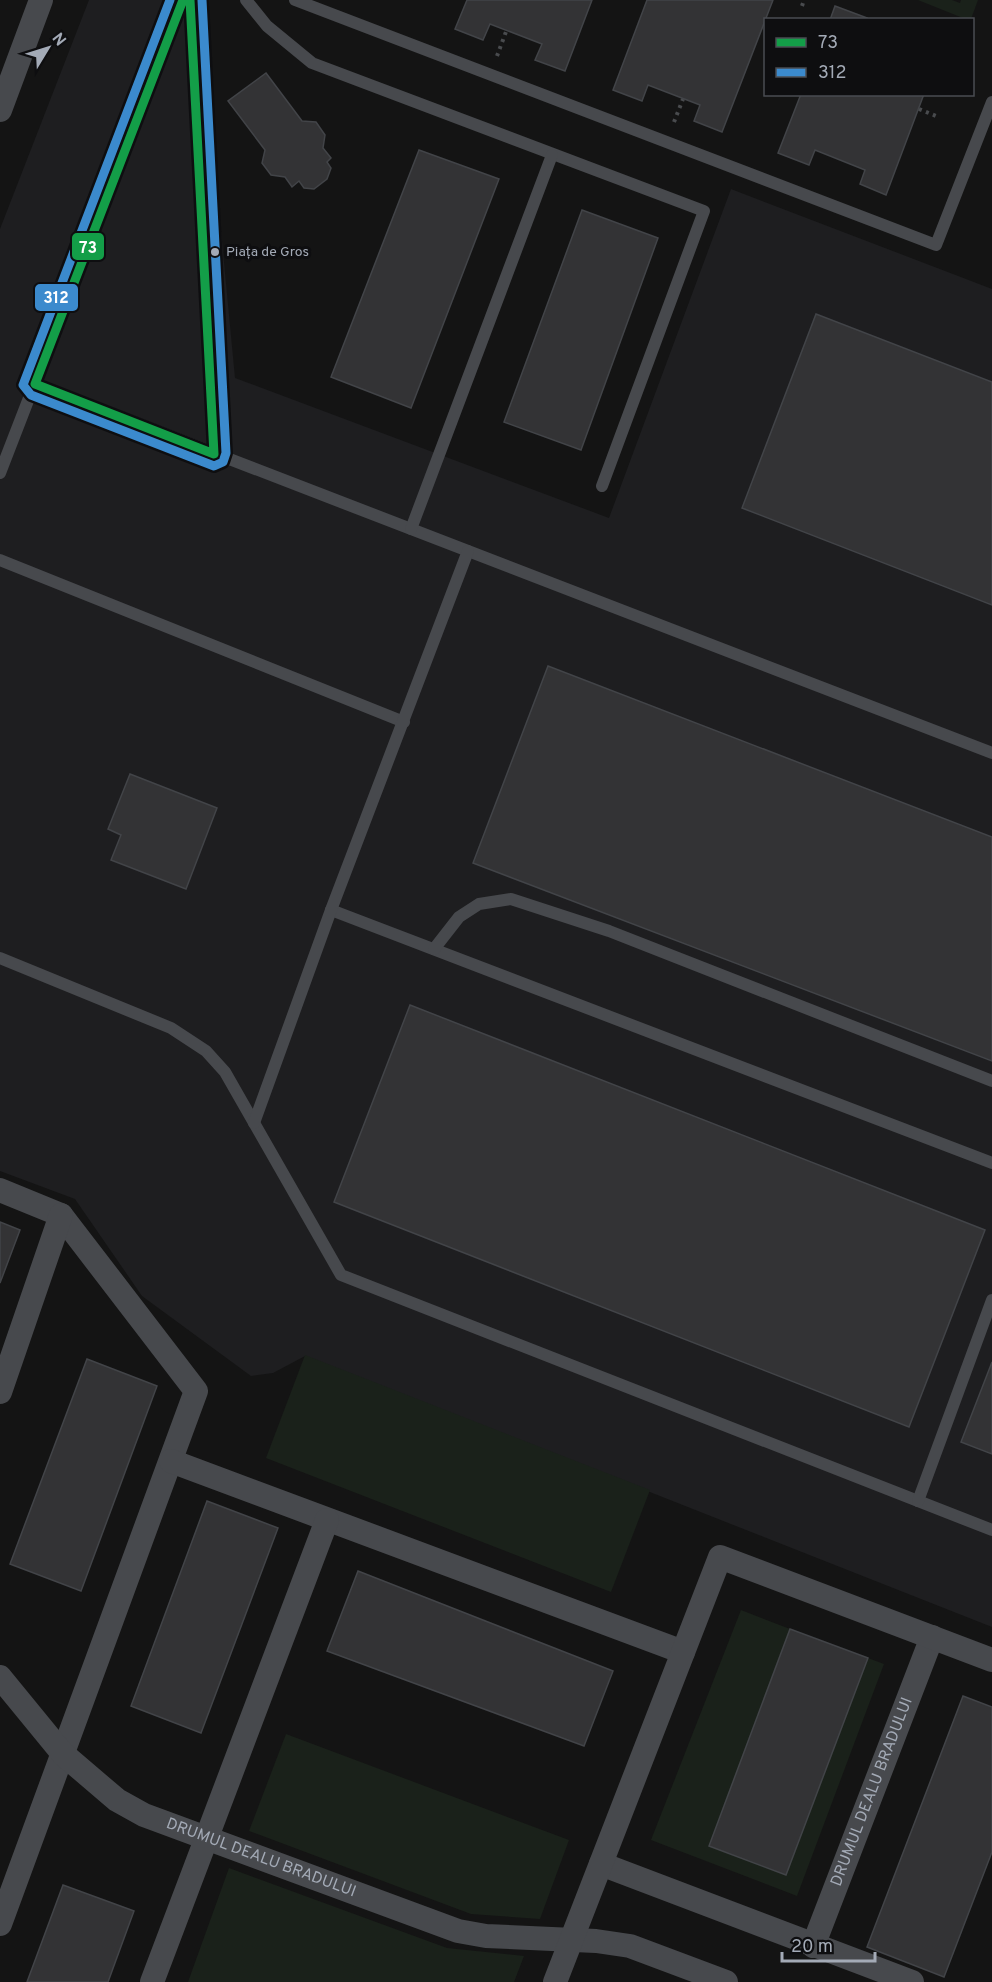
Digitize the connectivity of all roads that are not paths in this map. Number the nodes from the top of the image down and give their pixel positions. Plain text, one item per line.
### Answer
1 (42, 0) edge
2 (183, 0) edge
3 (190, 0) edge
4 (246, 0) edge
5 (295, 0) edge
6 (992, 102) edge
7 (0, 110) edge
8 (552, 155) junction
9 (35, 384) junction
10 (214, 454) junction
11 (0, 472) edge
12 (602, 486) dead end
13 (411, 529) junction
14 (468, 551) junction
15 (0, 560) edge
16 (404, 722) junction
17 (992, 753) edge
18 (331, 910) junction
19 (434, 949) junction
20 (0, 958) edge
21 (992, 1081) edge
22 (255, 1123) junction
23 (992, 1163) edge
24 (0, 1190) edge
25 (62, 1215) junction
26 (992, 1300) edge
27 (0, 1392) edge
28 (171, 1461) junction
29 (918, 1501) junction
30 (327, 1520) junction
31 (992, 1530) edge
32 (932, 1637) junction
33 (683, 1652) junction
34 (992, 1660) edge
35 (0, 1677) edge
36 (63, 1754) junction
37 (206, 1840) junction
38 (601, 1864) junction
39 (0, 1924) edge
40 (571, 1941) junction
41 (813, 1946) junction
42 (152, 1982) edge
43 (555, 1982) edge
44 (726, 1982) edge
45 (912, 1982) edge

1 - 7 street
2 - 9 lane
3 - 10 lane
4 - 8 lane
5 - 6 lane
8 - 12 lane
8 - 13 lane
9 - 10 lane
9 - 11 lane
10 - 13 lane
13 - 14 lane
14 - 16 lane
14 - 17 lane
15 - 16 lane
16 - 18 lane
18 - 19 lane
18 - 22 lane
19 - 21 lane
19 - 23 lane
20 - 22 lane
22 - 29 lane
24 - 25 street
25 - 27 street
25 - 28 street
26 - 29 lane
28 - 30 street
28 - 36 street
29 - 31 lane
30 - 33 street
30 - 37 street
32 - 33 street
32 - 34 street
32 - 41 street, DRUMUL DEALU BRADULUI
33 - 38 street
35 - 36 street, DRUMUL DEALU BRADULUI
36 - 37 street, DRUMUL DEALU BRADULUI
36 - 39 street
37 - 40 street, DRUMUL DEALU BRADULUI
37 - 42 street
38 - 40 street
38 - 41 street
40 - 43 street
40 - 44 street, DRUMUL DEALU BRADULUI
41 - 45 street

